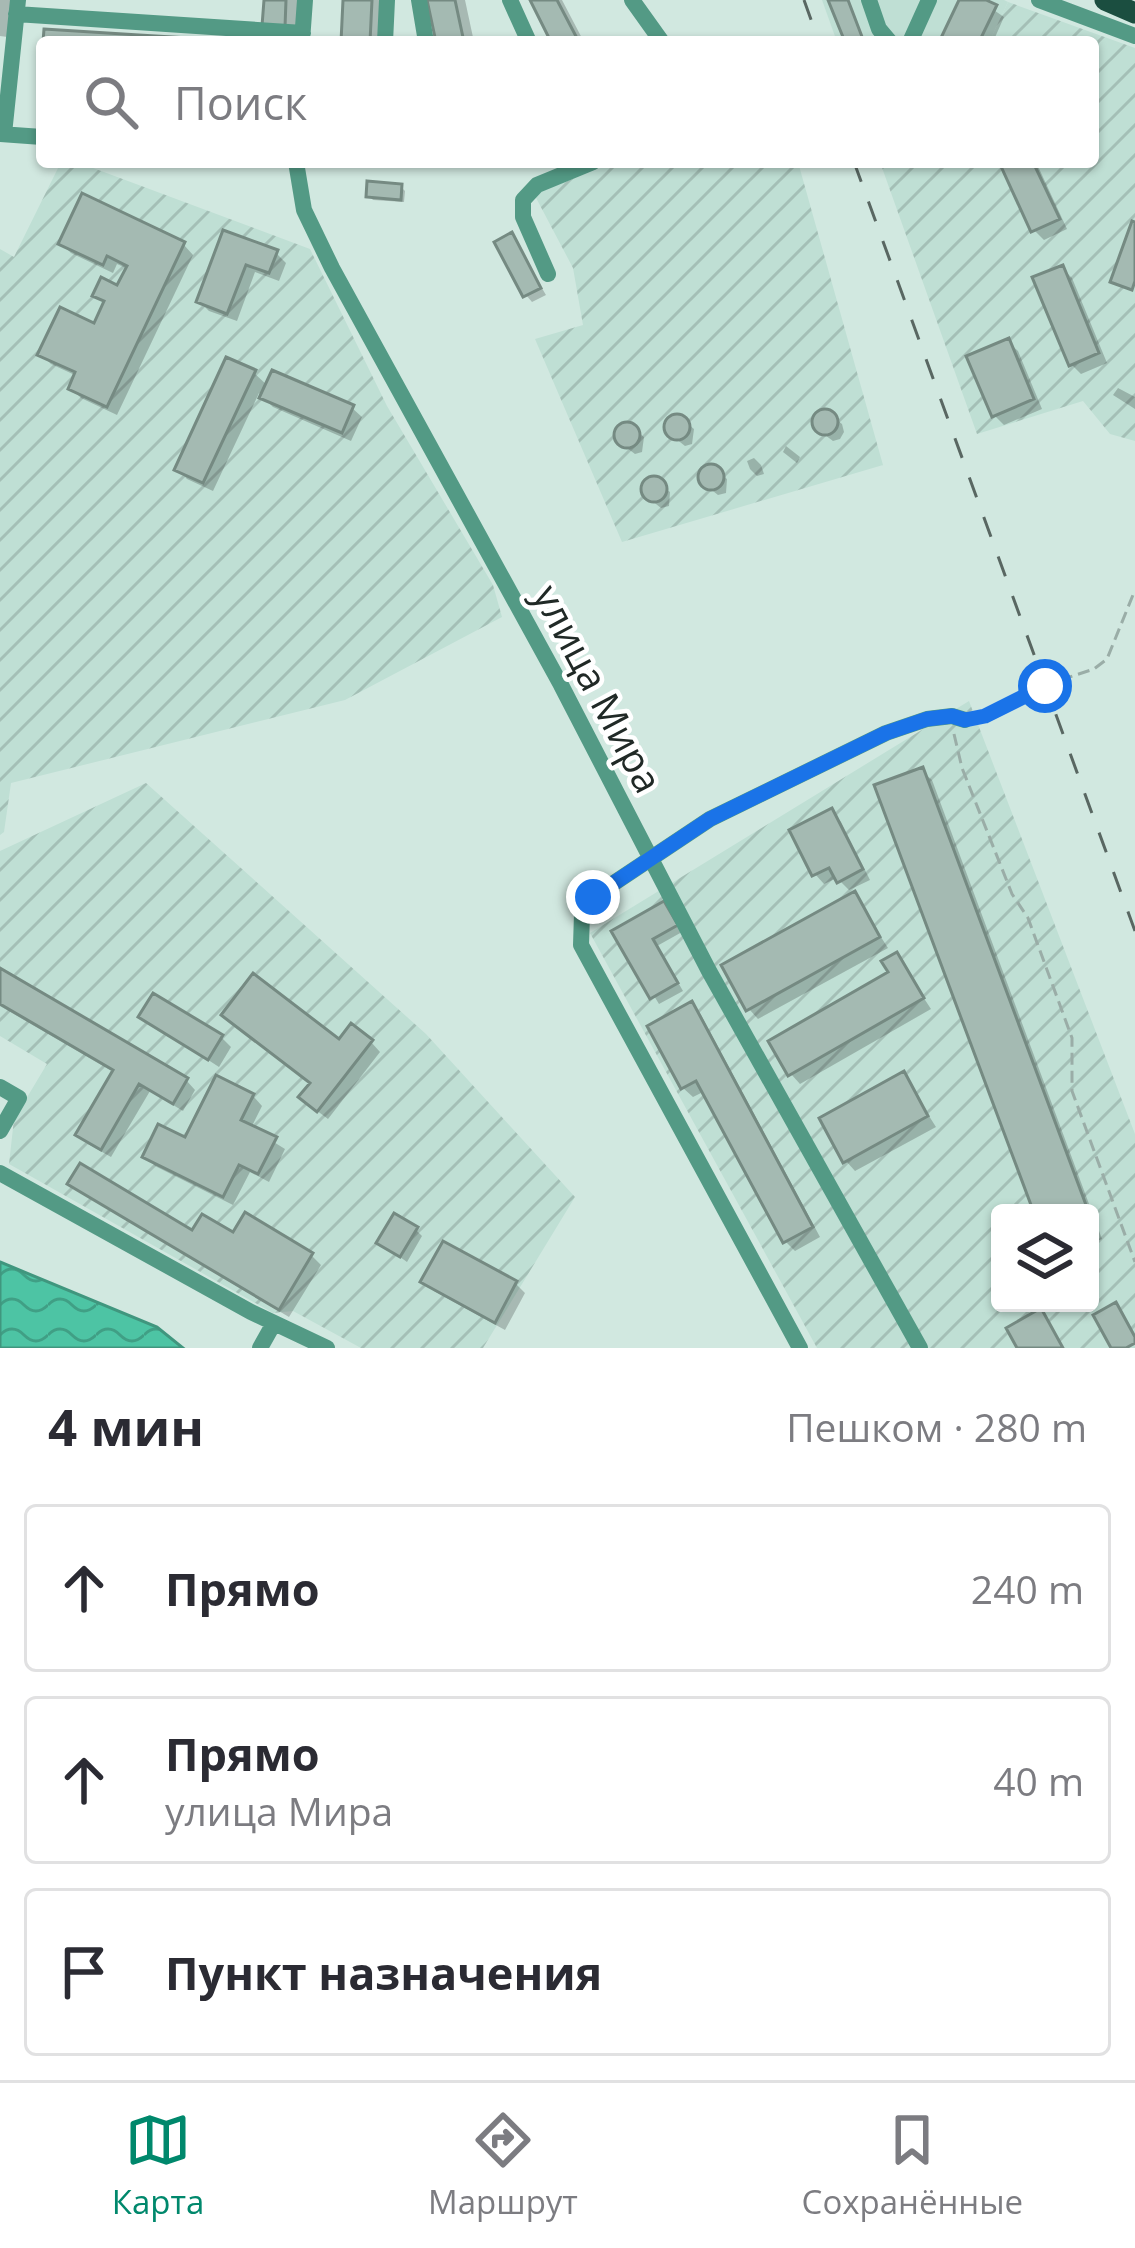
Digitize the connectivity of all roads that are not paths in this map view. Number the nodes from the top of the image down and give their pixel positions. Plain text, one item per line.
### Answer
1 (304, 0) edge
2 (387, 0) edge
3 (418, 0) edge
4 (510, 0) edge
5 (632, 0) edge
6 (869, 0) edge
7 (929, 0) edge
8 (1039, 0) edge
9 (1105, 0) edge
10 (17, 7) edge
11 (1135, 13) edge
12 (293, 36) edge
13 (303, 36) edge
14 (385, 36) edge
15 (425, 36) edge
16 (527, 36) edge
17 (658, 36) edge
18 (885, 36) edge
19 (913, 36) edge
20 (1135, 36) edge
21 (2, 134) edge
22 (36, 137) edge
23 (297, 168) edge
24 (578, 168) edge
25 (548, 274) dead end
26 (965, 720) road end
27 (650, 860) junction
28 (0, 1087) edge
29 (0, 1131) edge
30 (0, 1173) edge
31 (292, 1311) dead end
32 (278, 1325) junction
33 (260, 1348) edge
34 (327, 1348) edge
35 (800, 1348) edge
36 (920, 1348) edge

1 - 13 street
2 - 14 street
3 - 15 street
4 - 16 street
5 - 17 street
6 - 18 street
7 - 19 street
8 - 20 street
9 - 11 main road
10 - 12 street
10 - 21 street
21 - 22 street
23 - 27 street, улица Мира
24 - 25 street
26 - 27 street
27 - 35 street
27 - 36 street, улица Мира
28 - 29 street
30 - 32 street
31 - 32 street
32 - 33 street
32 - 34 street

